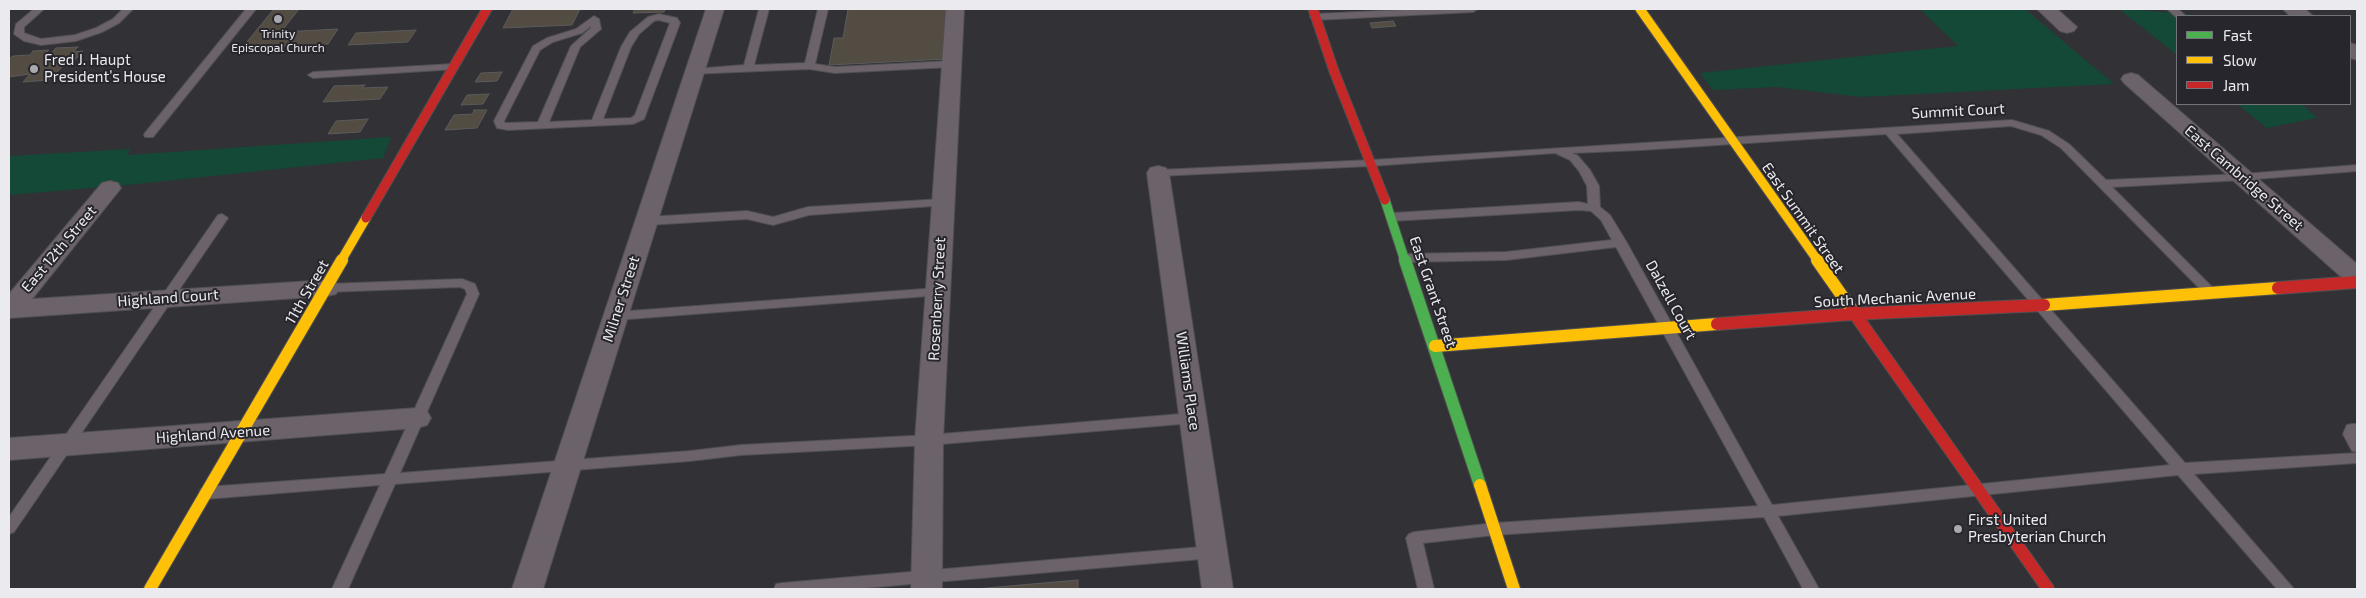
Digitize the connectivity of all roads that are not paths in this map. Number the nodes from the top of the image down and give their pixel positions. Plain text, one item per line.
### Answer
1 (39, 9) edge
2 (128, 9) edge
3 (251, 9) edge
4 (487, 9) edge
5 (715, 9) edge
6 (764, 9) edge
7 (823, 9) edge
8 (954, 9) edge
9 (1473, 9) edge
10 (1640, 9) edge
11 (2046, 9) edge
12 (1314, 13) edge
13 (2067, 27) dead end
14 (951, 64) junction
15 (809, 66) junction
16 (453, 67) junction
17 (748, 68) junction
18 (694, 72) junction
19 (313, 75) dead end
20 (2131, 79) dead end
21 (596, 123) junction
22 (542, 125) junction
23 (1888, 130) junction
24 (149, 135) dead end
25 (1731, 141) junction
26 (1557, 150) junction
27 (1371, 163) junction
28 (2357, 168) edge
29 (1158, 174) joint
30 (2243, 177) junction
31 (2103, 184) junction
32 (110, 188) dead end
33 (943, 203) junction
34 (1594, 208) junction
35 (1392, 217) junction
36 (222, 218) dead end
37 (647, 221) junction
38 (1620, 243) junction
39 (1406, 258) junction
40 (2357, 277) edge
41 (2357, 282) edge
42 (327, 288) junction
43 (938, 292) junction
44 (2210, 292) junction
45 (168, 298) junction
46 (2038, 305) junction
47 (9, 309) edge
48 (1852, 314) junction
49 (616, 316) junction
50 (1668, 329) junction
51 (1436, 346) junction
52 (417, 418) junction
53 (1193, 418) junction
54 (2357, 429) edge
55 (242, 432) junction
56 (929, 440) junction
57 (65, 445) junction
58 (2357, 447) edge
59 (9, 449) edge
60 (2357, 458) edge
61 (567, 464) junction
62 (2180, 469) junction
63 (390, 478) junction
64 (1977, 490) junction
65 (206, 493) junction
66 (1768, 511) junction
67 (9, 528) edge
68 (1495, 530) junction
69 (1213, 552) junction
70 (926, 583) edge
71 (150, 589) edge
72 (340, 589) edge
73 (527, 589) edge
74 (782, 589) edge
75 (1218, 589) edge
76 (1426, 589) edge
77 (1514, 589) edge
78 (1811, 589) edge
79 (2048, 589) edge
80 (2286, 589) edge

1 - 2 lane
3 - 24 lane
4 - 16 street, 11th Street
5 - 18 street, Milner Street
6 - 17 lane
7 - 15 lane
8 - 14 street, Rosenberry Street
9 - 12 lane
10 - 25 street, East Summit Street
11 - 13 street
12 - 27 street, East Grant Street
14 - 15 lane
14 - 33 street, Rosenberry Street
15 - 17 lane
16 - 19 lane
16 - 42 street, 11th Street
17 - 18 lane
18 - 37 street, Milner Street
20 - 30 street, East Cambridge Street
21 - 21 lane
21 - 22 lane
22 - 22 lane
23 - 25 lane, Summit Court
23 - 31 lane, Summit Court
23 - 46 lane
25 - 26 lane, Summit Court
25 - 48 street, East Summit Street
26 - 27 lane, Summit Court
26 - 34 lane
27 - 29 lane, Summit Court
27 - 35 street, East Grant Street
28 - 30 lane
29 - 53 street, Williams Place
30 - 31 lane
30 - 40 street, East Cambridge Street
31 - 44 lane, Summit Court
32 - 47 street, East 12th Street
33 - 37 lane
33 - 43 street, Rosenberry Street
34 - 35 lane
34 - 38 lane, Dalzell Court
35 - 39 street, East Grant Street
36 - 45 lane
37 - 49 street, Milner Street
38 - 39 lane
38 - 50 lane, Dalzell Court
39 - 51 street, East Grant Street
41 - 44 street, South Mechanic Avenue
42 - 45 street, Highland Court
42 - 52 lane
42 - 55 street, 11th Street
43 - 49 lane
43 - 56 street, Rosenberry Street
44 - 46 street, South Mechanic Avenue
45 - 47 street, Highland Court
45 - 57 lane
46 - 48 street, South Mechanic Avenue
46 - 62 lane
48 - 50 street, South Mechanic Avenue
48 - 64 street, East Summit Street
49 - 61 street, Milner Street
50 - 51 street, South Mechanic Avenue
50 - 66 lane, Dalzell Court
51 - 68 street, East Grant Street
52 - 55 street, Highland Avenue
52 - 63 lane
53 - 56 lane
53 - 69 street, Williams Place
54 - 58 lane
55 - 57 street, Highland Avenue
55 - 65 street, 11th Street
56 - 61 lane
56 - 70 street, Rosenberry Street
57 - 59 street, Highland Avenue
57 - 67 lane
60 - 62 lane
61 - 63 lane
61 - 73 street, Milner Street
62 - 64 lane
62 - 80 lane
63 - 65 lane
63 - 72 lane
64 - 66 lane
64 - 79 street, East Summit Street
65 - 71 street, 11th Street
66 - 68 lane
66 - 78 lane, Dalzell Court
68 - 76 lane
68 - 77 street, East Grant Street
69 - 70 lane
69 - 75 street, Williams Place
70 - 74 lane

